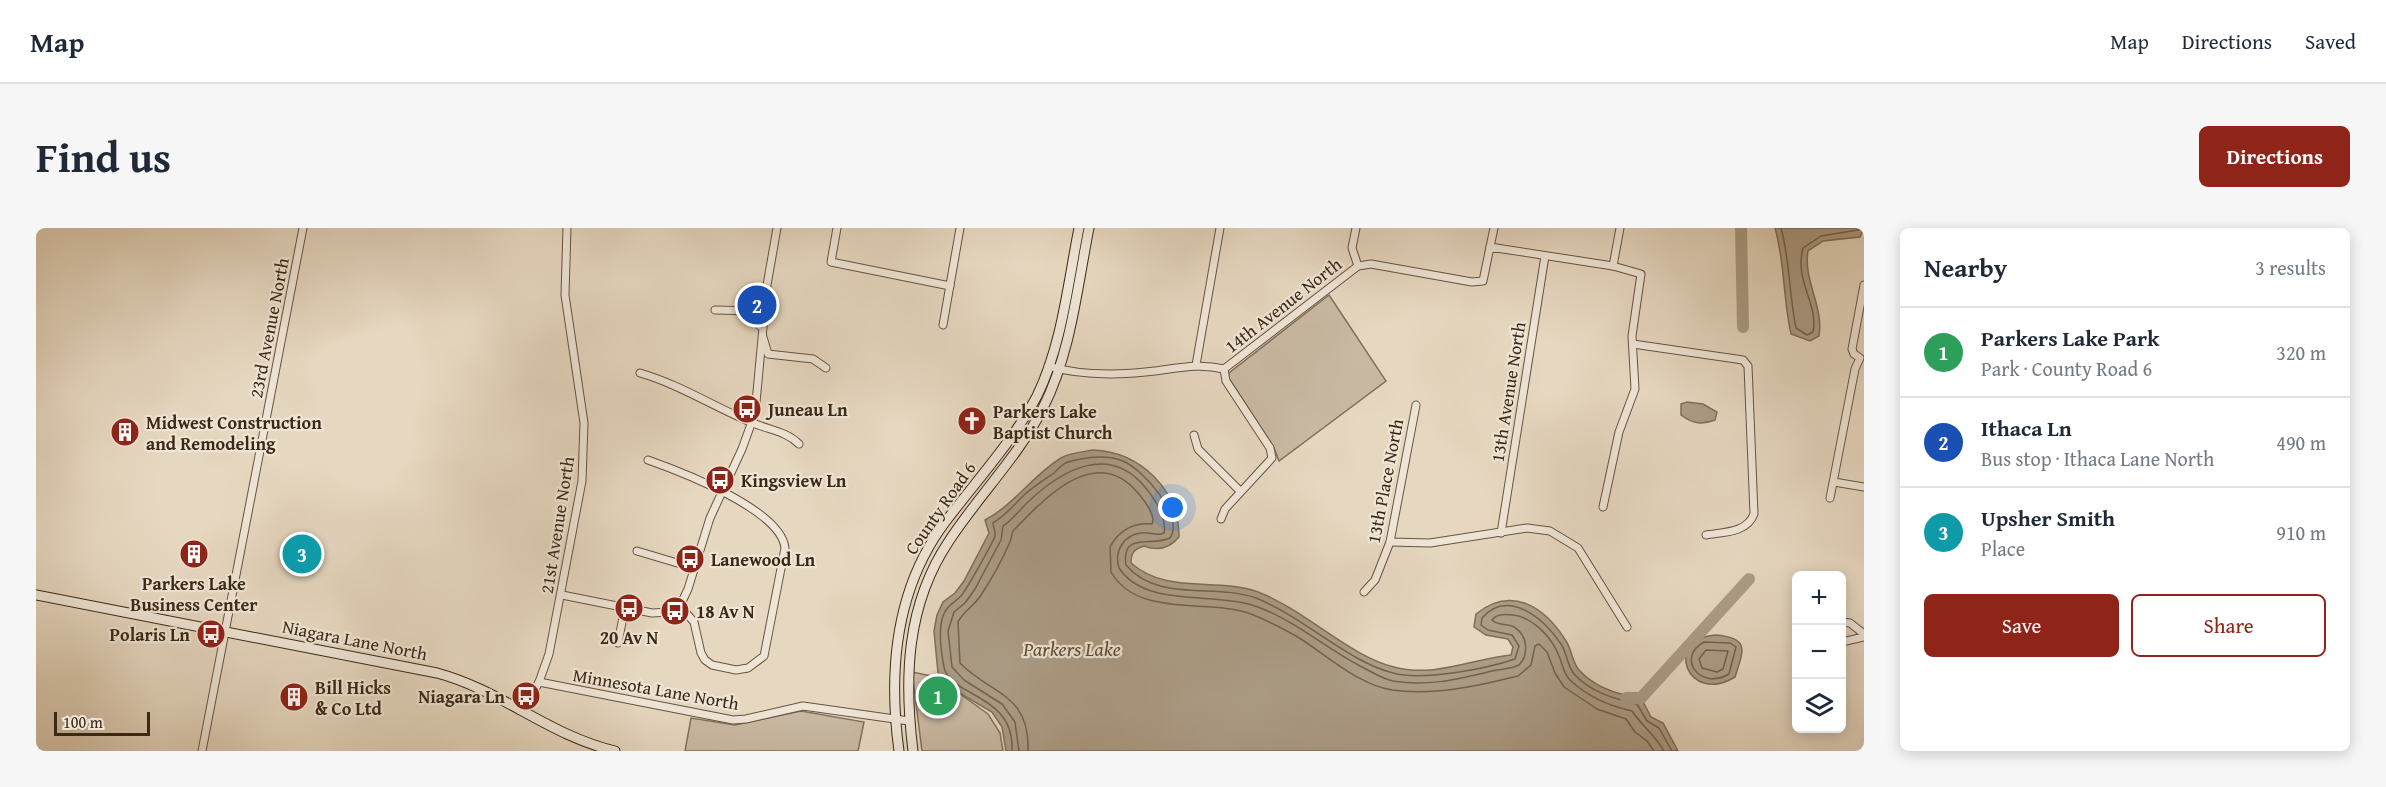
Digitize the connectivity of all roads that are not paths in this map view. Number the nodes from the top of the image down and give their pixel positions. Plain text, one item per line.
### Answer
1 (303, 228) edge
2 (567, 228) edge
3 (777, 228) edge
4 (837, 228) edge
5 (960, 228) edge
6 (1079, 228) edge
7 (1089, 228) edge
8 (1220, 228) edge
9 (1356, 228) edge
10 (1494, 228) edge
11 (1620, 228) edge
12 (1490, 247) junction
13 (1545, 256) junction
14 (1358, 266) junction
15 (1613, 266) junction
16 (1864, 285) edge
17 (950, 286) junction
18 (715, 310) dead end
19 (943, 325) dead end
20 (762, 331) junction
21 (1633, 344) junction
22 (1862, 358) edge
23 (1196, 365) junction
24 (1048, 366) junction
25 (826, 368) dead end
26 (1224, 369) junction
27 (1060, 370) junction
28 (640, 373) dead end
29 (1416, 405) dead end
30 (752, 423) junction
31 (1194, 435) dead end
32 (799, 444) dead end
33 (648, 460) dead end
34 (1834, 482) junction
35 (1864, 487) edge
36 (723, 491) junction
37 (1240, 491) junction
38 (1830, 498) dead end
39 (1603, 507) dead end
40 (1221, 519) dead end
41 (1501, 533) junction
42 (1706, 535) dead end
43 (1390, 542) junction
44 (637, 551) dead end
45 (694, 568) junction
46 (1364, 592) dead end
47 (562, 595) junction
48 (36, 596) edge
49 (680, 606) junction
50 (626, 607) junction
51 (1846, 622) edge
52 (1627, 627) dead end
53 (226, 632) junction
54 (1864, 636) edge
55 (1846, 641) edge
56 (618, 643) dead end
57 (539, 682) junction
58 (519, 710) junction
59 (895, 720) junction
60 (909, 721) junction
61 (202, 751) edge
62 (615, 751) edge
63 (899, 751) edge
64 (913, 751) edge

1 - 53 street, 23rd Avenue North
2 - 47 street, 21st Avenue North
3 - 20 street
4 - 17 street
5 - 17 street
6 - 24 main road, County Road 6
7 - 27 main road, County Road 6
8 - 23 street
9 - 14 street, 14th Avenue North
10 - 12 street
11 - 15 street
12 - 13 street
12 - 14 street
13 - 15 street
13 - 41 street, 13th Avenue North
14 - 26 street, 14th Avenue North
15 - 21 street
16 - 22 street
17 - 19 street
18 - 20 street
20 - 25 street
20 - 30 street
21 - 39 street
21 - 42 street
22 - 34 street
23 - 26 street
23 - 27 street
24 - 27 street
24 - 59 main road, County Road 6
26 - 37 street
27 - 60 main road, County Road 6
28 - 30 street
29 - 43 street, 13th Place North
30 - 32 street
30 - 36 street
31 - 37 street
33 - 36 street
34 - 35 street
34 - 38 street
36 - 45 street
36 - 49 street
37 - 40 street
41 - 43 street
41 - 52 street
43 - 46 street, 13th Place North
44 - 45 street
45 - 49 street
47 - 50 street
47 - 57 street, 21st Avenue North
48 - 53 main road, Niagara Lane North
49 - 50 street
50 - 56 street
51 - 54 street
53 - 58 main road, Niagara Lane North
53 - 61 street, 23rd Avenue North
54 - 55 street
57 - 58 street, 21st Avenue North
57 - 59 street, Minnesota Lane North
58 - 62 main road, Niagara Lane North
59 - 60 street, Minnesota Lane North
59 - 63 main road, County Road 6
60 - 64 main road, County Road 6

